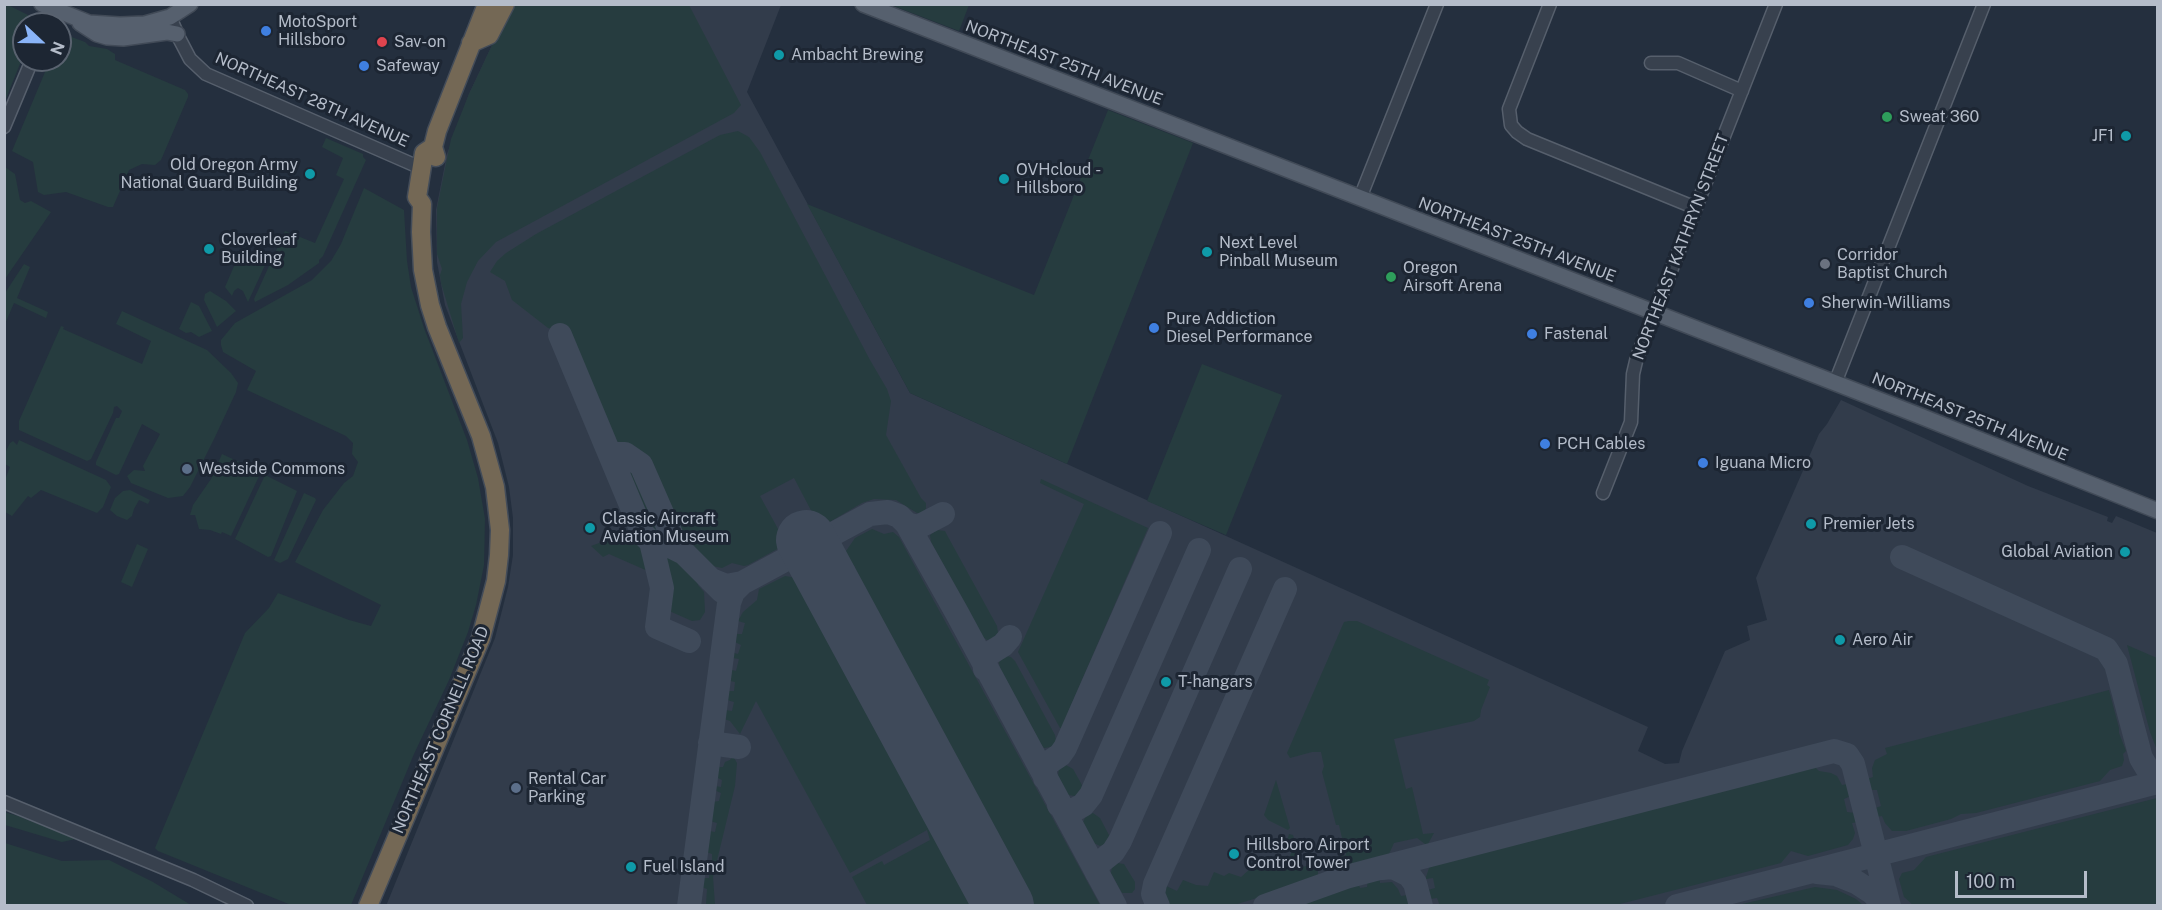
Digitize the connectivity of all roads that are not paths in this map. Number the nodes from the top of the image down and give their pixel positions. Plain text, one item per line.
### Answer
1 (190, 4) edge
2 (488, 4) edge
3 (506, 4) edge
4 (863, 4) edge
5 (1437, 4) edge
6 (1550, 4) edge
7 (1776, 4) edge
8 (1984, 4) edge
9 (50, 6) edge
10 (171, 17) junction
11 (76, 19) junction
12 (177, 34) junction
13 (471, 43) junction
14 (1651, 63) dead end
15 (27, 72) edge
16 (1742, 91) junction
17 (4, 127) edge
18 (433, 147) junction
19 (421, 168) junction
20 (1360, 198) junction
21 (422, 204) junction
22 (1696, 208) junction
23 (1654, 314) junction
24 (1835, 383) junction
25 (1603, 492) dead end
26 (2157, 511) edge
27 (4, 802) edge
28 (247, 906) edge
29 (368, 906) edge

1 - 10 main road
2 - 13 highway, NORTHEAST CORNELL ROAD
3 - 13 highway
4 - 20 main road, NORTHEAST 25TH AVENUE
5 - 20 street
6 - 22 street
7 - 16 street, NORTHEAST KATHRYN STREET
8 - 24 street
9 - 11 main road
10 - 11 main road
10 - 12 street, NORTHEAST 28TH AVENUE
11 - 12 main road
12 - 19 street, NORTHEAST 28TH AVENUE
13 - 18 highway, NORTHEAST CORNELL ROAD
14 - 16 street
15 - 17 street
16 - 22 street, NORTHEAST KATHRYN STREET
18 - 19 highway, NORTHEAST CORNELL ROAD
18 - 21 highway, NORTHEAST CORNELL ROAD
19 - 21 highway, NORTHEAST CORNELL ROAD
20 - 23 main road, NORTHEAST 25TH AVENUE
21 - 29 highway, NORTHEAST CORNELL ROAD
22 - 23 street, NORTHEAST KATHRYN STREET
23 - 24 main road, NORTHEAST 25TH AVENUE
23 - 25 street, NORTHEAST KATHRYN STREET
24 - 26 main road, NORTHEAST 25TH AVENUE
27 - 28 street

